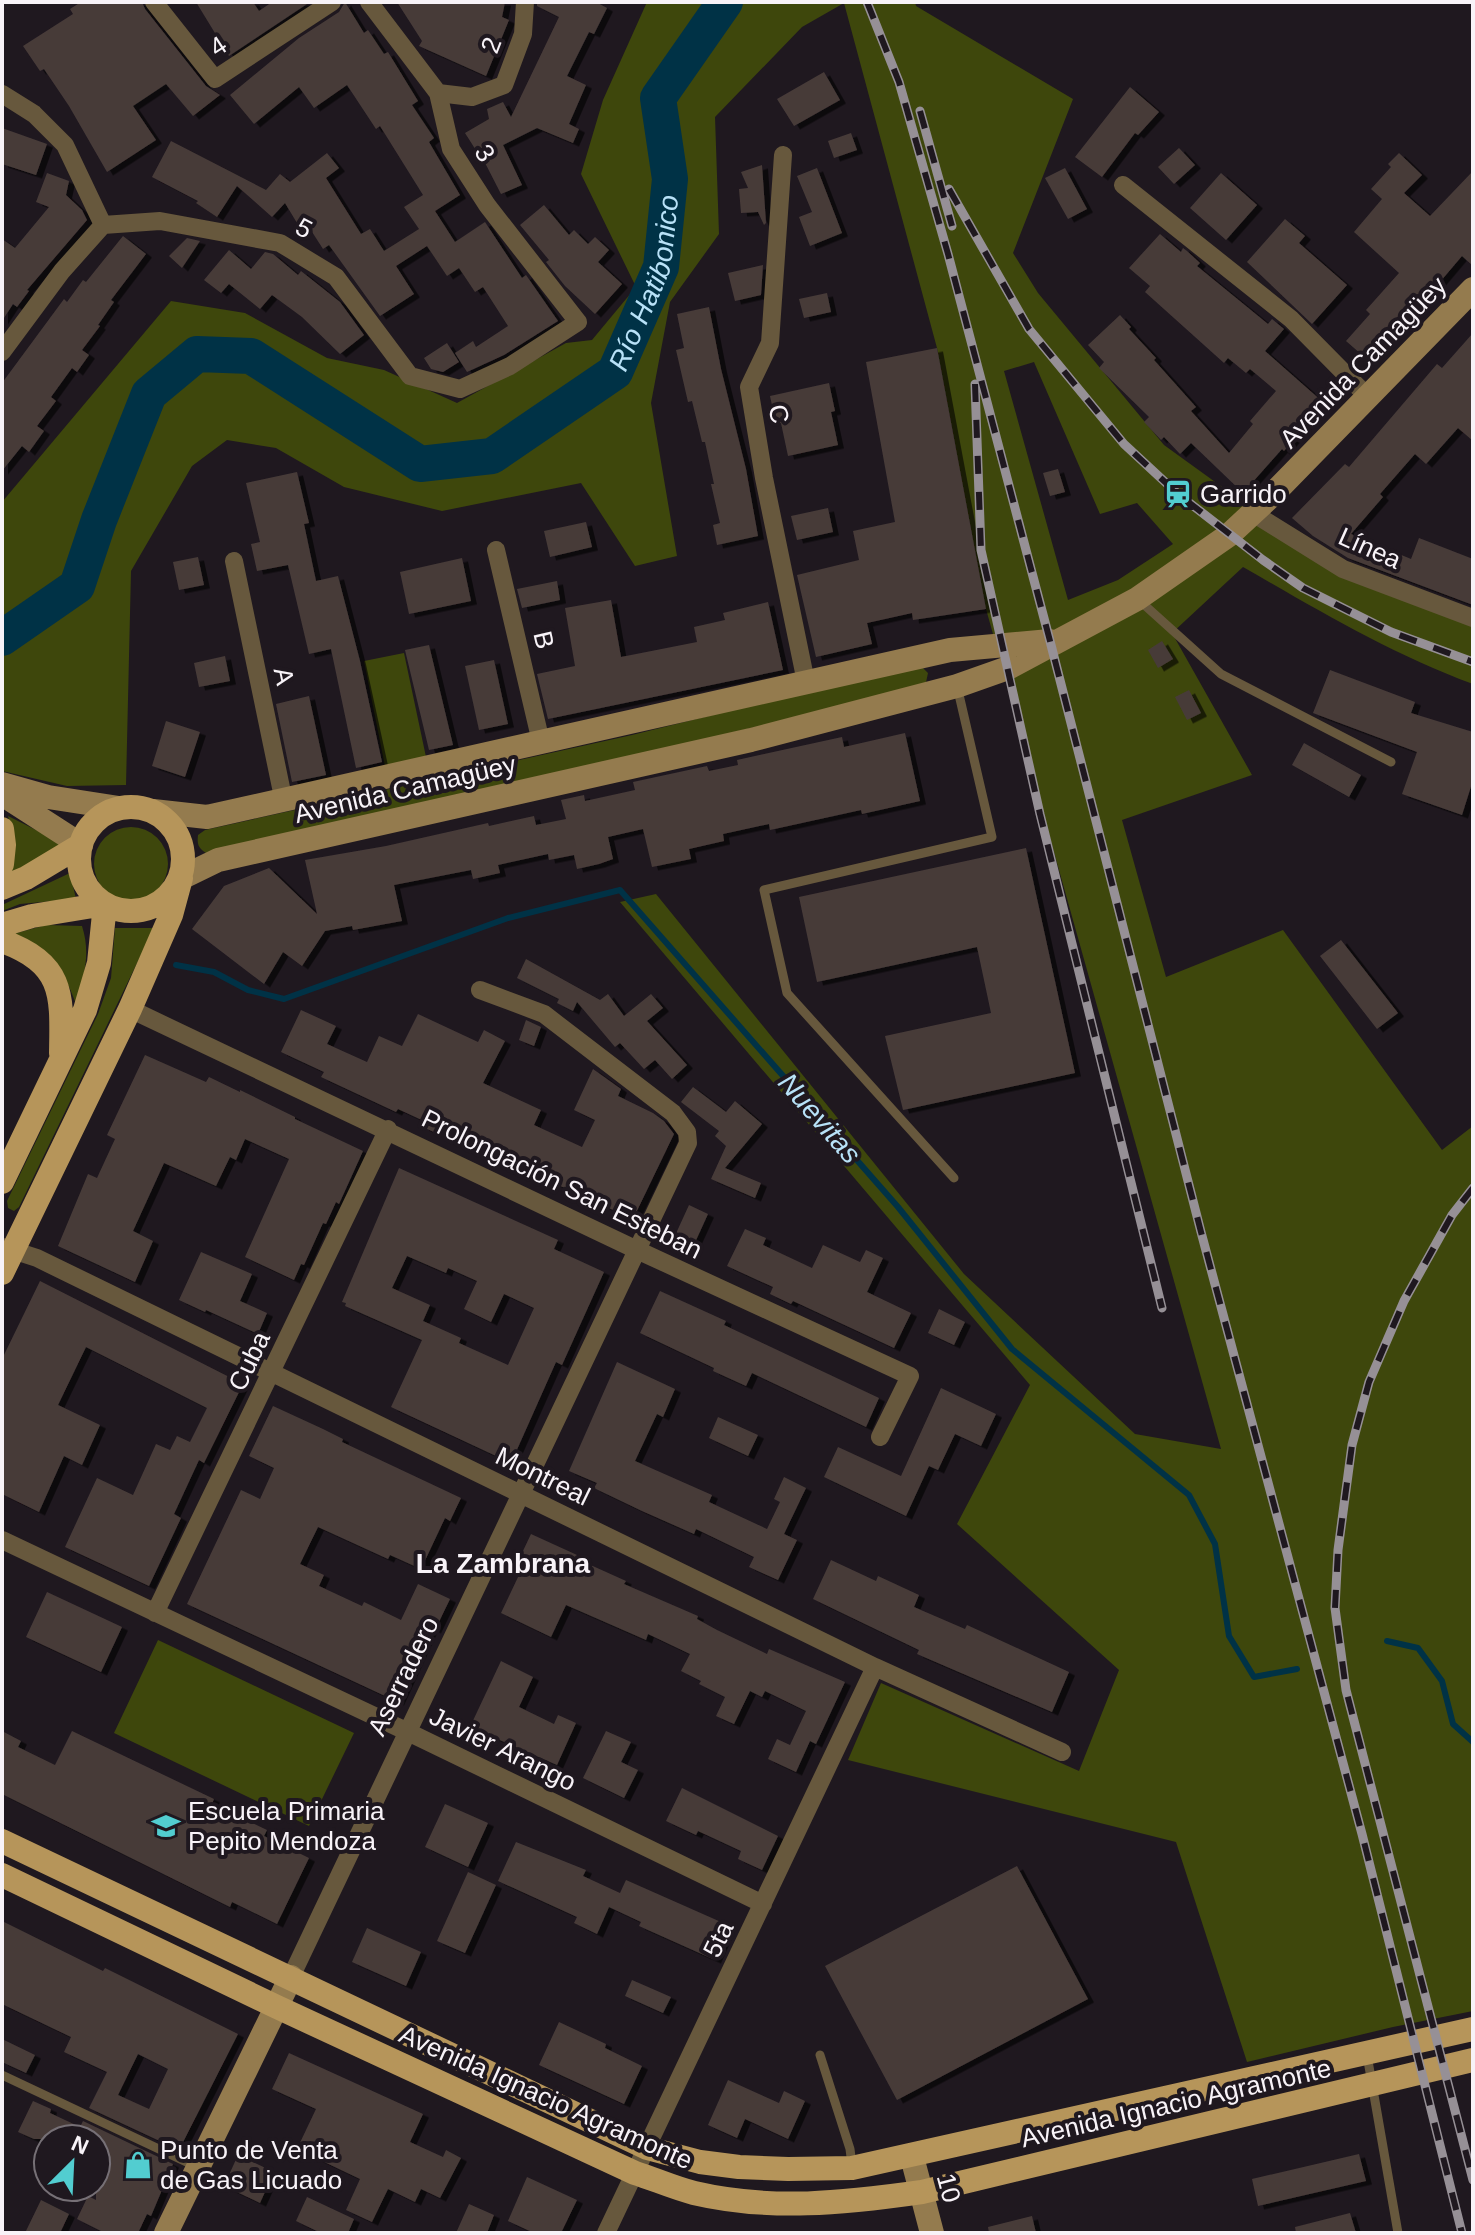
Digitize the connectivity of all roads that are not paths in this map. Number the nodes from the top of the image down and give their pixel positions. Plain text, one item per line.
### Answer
1 (154, 2) edge
2 (332, 2) edge
3 (369, 2) edge
4 (525, 2) edge
5 (438, 93) junction
6 (2, 94) edge
7 (783, 155) dead end
8 (1123, 185) dead end
9 (103, 225) junction
10 (1473, 289) edge
11 (578, 322) joint
12 (2, 352) edge
13 (1367, 396) junction
14 (1253, 513) junction
15 (496, 550) dead end
16 (234, 561) dead end
17 (1137, 599) junction
18 (1473, 618) edge
19 (1060, 639) junction
20 (950, 650) junction
21 (806, 682) junction
22 (957, 686) junction
23 (541, 742) junction
24 (1391, 762) dead end
25 (2, 784) edge
26 (2, 794) edge
27 (284, 802) junction
28 (119, 808) junction
29 (153, 811) junction
30 (2, 829) edge
31 (81, 845) junction
32 (2, 864) edge
33 (181, 878) junction
34 (2, 888) edge
35 (105, 904) junction
36 (2, 925) edge
37 (2, 941) edge
38 (480, 990) dead end
39 (130, 1009) junction
40 (61, 1060) junction
41 (388, 1129) junction
42 (954, 1178) dead end
43 (2, 1182) edge
44 (8, 1248) edge
45 (637, 1250) junction
46 (2, 1273) edge
47 (273, 1373) junction
48 (880, 1437) dead end
49 (521, 1494) junction
50 (2, 1540) edge
51 (155, 1613) junction
52 (875, 1667) junction
53 (408, 1732) junction
54 (1062, 1752) dead end
55 (2, 1841) edge
56 (2, 1875) edge
57 (763, 1904) junction
58 (291, 1977) junction
59 (277, 2007) junction
60 (1473, 2029) edge
61 (820, 2055) dead end
62 (1367, 2055) junction
63 (1473, 2060) edge
64 (2, 2075) edge
65 (1372, 2085) junction
66 (647, 2148) junction
67 (912, 2157) junction
68 (197, 2167) junction
69 (852, 2168) junction
70 (635, 2173) junction
71 (922, 2192) junction
72 (166, 2233) edge
73 (606, 2233) edge
74 (932, 2233) edge
75 (1398, 2233) edge

1 - 2 street, 4
3 - 5 street, 3
4 - 5 street, 2
5 - 11 street, 3
6 - 9 street
7 - 21 street, C
8 - 13 street
9 - 11 street, 5
9 - 12 street
10 - 13 main road, Avenida Camagüey
13 - 14 main road, Avenida Camagüey
14 - 17 main road, Avenida Camagüey
14 - 18 street, Línea
15 - 23 street, B
16 - 27 street, A
17 - 19 main road, Avenida Camagüey
17 - 24 lane
19 - 20 main road, Avenida Camagüey
19 - 22 main road, Avenida Camagüey
20 - 21 main road, Avenida Camagüey
20 - 22 main road
21 - 23 main road, Avenida Camagüey
22 - 33 main road, Avenida Camagüey
22 - 42 lane
23 - 27 main road, Avenida Camagüey
25 - 28 main road
26 - 31 main road
27 - 29 main road, Avenida Camagüey
28 - 29 main road
28 - 31 main road
29 - 33 main road
30 - 32 main road
31 - 34 main road
31 - 35 main road
33 - 35 main road
33 - 39 main road
35 - 36 main road
35 - 40 main road
37 - 40 main road
38 - 45 street, Aserradero
39 - 41 street, Prolongación San Esteban
39 - 44 main road
40 - 43 main road
41 - 45 street, Prolongación San Esteban
41 - 47 street, Cuba
44 - 46 main road
44 - 47 street, Montreal
45 - 48 street, Prolongación San Esteban
45 - 49 street, Aserradero
47 - 49 street, Montreal
47 - 51 street, Cuba
49 - 52 street, Montreal
49 - 53 street, Aserradero
50 - 51 street, Javier Arango
51 - 53 street, Javier Arango
52 - 54 street, Montreal
52 - 57 street, 5ta
53 - 57 street, Javier Arango
53 - 58 street, Aserradero
55 - 58 main road, Avenida Ignacio Agramonte
56 - 59 main road, Avenida Ignacio Agramonte
57 - 66 street, 5ta
58 - 59 main road, Aserradero
58 - 66 main road, Avenida Ignacio Agramonte
59 - 68 main road, Aserradero
59 - 70 main road, Avenida Ignacio Agramonte
60 - 62 main road, Avenida Ignacio Agramonte
61 - 69 lane
62 - 65 lane
62 - 67 main road, Avenida Ignacio Agramonte
63 - 65 main road, Avenida Ignacio Agramonte
64 - 68 lane
65 - 71 main road, Avenida Ignacio Agramonte
65 - 75 lane
66 - 69 main road, Avenida Ignacio Agramonte
66 - 70 street, 5ta
67 - 69 main road, Avenida Ignacio Agramonte
67 - 71 main road, 10
68 - 72 main road, Aserradero
70 - 71 main road, Avenida Ignacio Agramonte
70 - 73 street, 5ta
71 - 74 main road, 10

